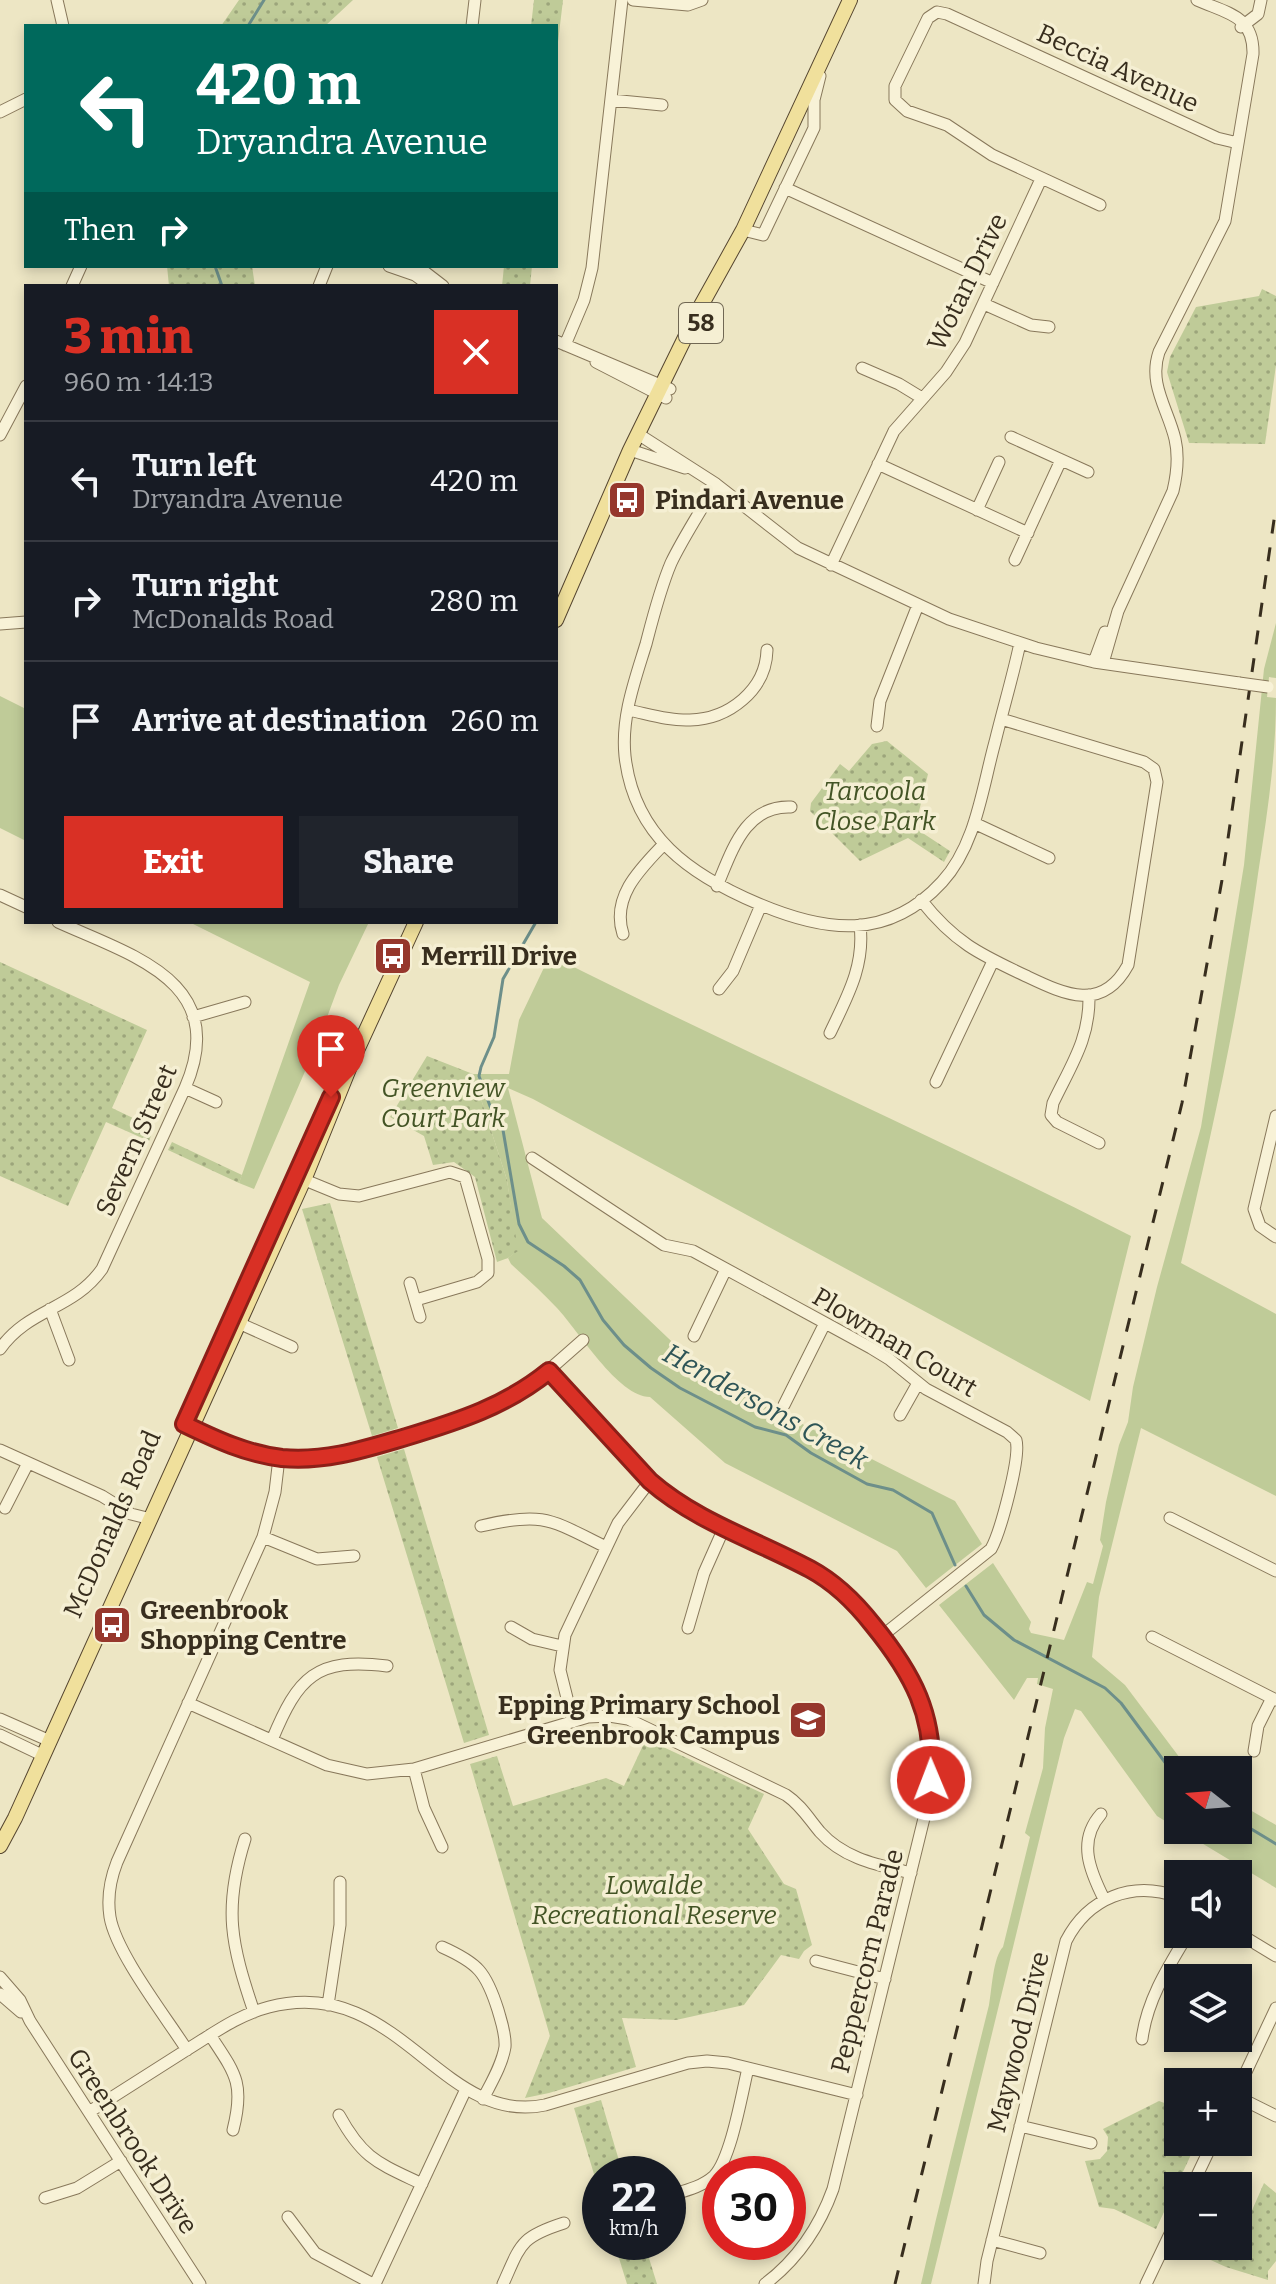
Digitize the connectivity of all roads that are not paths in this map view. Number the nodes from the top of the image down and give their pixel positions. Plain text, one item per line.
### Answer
1 (57, 0) edge
2 (63, 0) edge
3 (475, 0) edge
4 (622, 0) edge
5 (633, 0) edge
6 (702, 0) edge
7 (852, 0) edge
8 (1197, 0) edge
9 (1261, 0) edge
10 (62, 22) edge
11 (472, 24) edge
12 (1243, 26) junction
13 (829, 49) junction
14 (24, 100) edge
15 (611, 100) junction
16 (662, 105) dead end
17 (0, 112) edge
18 (1238, 143) junction
19 (1041, 179) junction
20 (785, 188) junction
21 (1100, 205) dead end
22 (743, 230) junction
23 (419, 268) edge
24 (993, 283) junction
25 (440, 284) edge
26 (984, 304) junction
27 (1049, 327) dead end
28 (560, 343) edge
29 (862, 368) dead end
30 (24, 390) edge
31 (664, 392) junction
32 (922, 398) junction
33 (12, 415) junction
34 (0, 435) edge
35 (1011, 437) dead end
36 (639, 444) junction
37 (0, 445) edge
38 (1061, 460) junction
39 (999, 462) dead end
40 (878, 464) junction
41 (1088, 472) dead end
42 (716, 484) junction
43 (977, 510) junction
44 (1028, 533) junction
45 (1015, 560) dead end
46 (831, 565) junction
47 (918, 605) junction
48 (558, 616) edge
49 (24, 622) edge
50 (0, 624) edge
51 (1020, 643) junction
52 (767, 650) dead end
53 (1099, 662) junction
54 (1272, 688) edge
55 (628, 710) junction
56 (1001, 719) junction
57 (877, 726) dead end
58 (791, 807) dead end
59 (974, 823) junction
60 (664, 844) junction
61 (1049, 858) dead end
62 (717, 886) junction
63 (0, 895) edge
64 (921, 900) junction
65 (761, 905) junction
66 (24, 906) edge
67 (62, 924) edge
68 (415, 924) edge
69 (860, 925) junction
70 (623, 934) dead end
71 (993, 961) junction
72 (719, 989) dead end
73 (1089, 995) junction
74 (245, 1002) dead end
75 (193, 1017) junction
76 (830, 1033) dead end
77 (936, 1082) dead end
78 (185, 1088) junction
79 (216, 1102) dead end
80 (1276, 1116) edge
81 (1099, 1143) dead end
82 (532, 1158) dead end
83 (301, 1177) junction
84 (1276, 1237) edge
85 (726, 1269) junction
86 (410, 1283) dead end
87 (416, 1300) junction
88 (50, 1309) junction
89 (420, 1317) dead end
90 (235, 1321) junction
91 (825, 1323) junction
92 (694, 1336) dead end
93 (583, 1340) dead end
94 (292, 1347) dead end
95 (0, 1349) edge
96 (69, 1360) dead end
97 (549, 1371) junction
98 (918, 1383) junction
99 (784, 1405) dead end
100 (900, 1415) dead end
101 (188, 1426) junction
102 (0, 1450) edge
103 (279, 1458) junction
104 (28, 1463) junction
105 (650, 1481) junction
106 (5, 1508) dead end
107 (145, 1516) junction
108 (1170, 1518) dead end
109 (481, 1526) dead end
110 (724, 1528) junction
111 (263, 1537) junction
112 (606, 1547) junction
113 (354, 1556) dead end
114 (1276, 1571) edge
115 (511, 1627) dead end
116 (688, 1628) dead end
117 (882, 1636) junction
118 (1152, 1637) dead end
119 (562, 1646) junction
120 (387, 1666) dead end
121 (1274, 1699) edge
122 (188, 1703) junction
123 (0, 1719) edge
124 (573, 1722) junction
125 (0, 1735) edge
126 (46, 1739) junction
127 (272, 1740) junction
128 (1254, 1751) dead end
129 (40, 1754) junction
130 (414, 1769) junction
131 (1101, 1814) dead end
132 (245, 1839) dead end
133 (1, 1844) edge
134 (442, 1847) dead end
135 (911, 1873) junction
136 (340, 1882) dead end
137 (1164, 1893) edge
138 (1104, 1899) junction
139 (1252, 1941) edge
140 (442, 1947) dead end
141 (1180, 1948) edge
142 (1276, 1956) edge
143 (816, 1961) dead end
144 (0, 1977) edge
145 (885, 1979) junction
146 (0, 1994) edge
147 (328, 2005) junction
148 (1276, 2008) edge
149 (254, 2012) junction
150 (30, 2021) junction
151 (210, 2035) junction
152 (1142, 2039) dead end
153 (187, 2050) junction
154 (748, 2068) junction
155 (1248, 2068) edge
156 (466, 2089) junction
157 (857, 2095) junction
158 (483, 2099) junction
159 (1252, 2104) edge
160 (89, 2112) junction
161 (339, 2115) dead end
162 (1276, 2116) edge
163 (1020, 2126) junction
164 (233, 2130) dead end
165 (1091, 2143) dead end
166 (121, 2161) junction
167 (422, 2184) junction
168 (686, 2190) edge
169 (45, 2198) dead end
170 (288, 2217) dead end
171 (564, 2223) dead end
172 (992, 2240) junction
173 (1164, 2246) edge
174 (1040, 2253) dead end
175 (769, 2283) edge
176 (200, 2284) edge
177 (374, 2284) edge
178 (503, 2284) edge
179 (984, 2284) edge
180 (1146, 2284) edge

1 - 10 street
2 - 10 street
3 - 11 street
4 - 15 street
5 - 6 street
7 - 13 main road, 58
8 - 12 street
9 - 12 street
12 - 18 street
13 - 20 street
13 - 22 main road, 58
14 - 17 street
15 - 16 street
15 - 28 street
18 - 19 street, Beccia Avenue
18 - 53 street
19 - 21 street
19 - 24 street, Wotan Drive
20 - 22 street
20 - 24 street
22 - 31 main road, 58
23 - 25 street
24 - 26 street, Wotan Drive
26 - 27 street
26 - 32 street, Wotan Drive
28 - 31 street
29 - 32 street
30 - 33 street
31 - 36 main road, 58
32 - 40 street, Wotan Drive
33 - 34 street
33 - 37 street
35 - 38 street
36 - 42 street
36 - 48 main road, 58
38 - 41 street
38 - 44 street
39 - 43 street
40 - 43 street
40 - 46 street, Wotan Drive
42 - 46 street
42 - 55 street
43 - 44 street
44 - 45 street
46 - 47 street
47 - 51 street
47 - 57 street
49 - 50 street
51 - 53 street
51 - 56 street
52 - 55 street
53 - 54 street, bridge
55 - 60 street
56 - 59 street
56 - 73 street
58 - 62 street
59 - 61 street
59 - 64 street
60 - 62 street
60 - 70 street
62 - 65 street
63 - 66 street
64 - 69 street
64 - 71 street
65 - 69 street
65 - 72 street
67 - 75 street, Severn Street
68 - 83 main road, McDonalds Road
69 - 76 street
71 - 73 street
71 - 77 street
73 - 81 street
74 - 75 street
75 - 78 street, Severn Street
78 - 79 street
78 - 88 street, Severn Street
80 - 84 street
82 - 85 street, Plowman Court
83 - 87 street
83 - 90 main road, McDonalds Road
85 - 91 street, Plowman Court
85 - 92 street
86 - 87 street
87 - 89 street
88 - 95 street, Severn Street
88 - 96 street
90 - 94 street
90 - 101 main road, McDonalds Road
91 - 98 street, Plowman Court
91 - 99 street
93 - 97 street
97 - 103 street
97 - 105 street, Peppercorn Parade
98 - 100 street
98 - 117 street, Plowman Court
101 - 103 street
101 - 107 main road, McDonalds Road
102 - 104 street
103 - 111 street
104 - 106 street
104 - 107 street
105 - 110 street, Peppercorn Parade
105 - 112 street
107 - 126 main road, McDonalds Road
108 - 114 street
109 - 112 street
110 - 116 street
110 - 117 street, Peppercorn Parade
111 - 113 street
111 - 122 street
112 - 119 street
115 - 119 street
117 - 135 street, Peppercorn Parade
118 - 121 street
119 - 124 street
120 - 127 street
121 - 128 street
122 - 127 street
122 - 153 street
123 - 126 street
124 - 130 street
124 - 135 street
125 - 129 street
126 - 129 main road, McDonalds Road
127 - 130 street
129 - 133 main road, McDonalds Road
130 - 134 street
131 - 138 street
132 - 149 street
135 - 145 street, Peppercorn Parade
136 - 147 street
137 - 138 street
138 - 163 street, Maywood Drive
139 - 142 street
140 - 158 street
141 - 152 street
143 - 145 street
144 - 150 street, Greenbrook Drive
145 - 157 street, Peppercorn Parade
146 - 150 street, Greenbrook Drive
147 - 149 street
147 - 156 street
148 - 155 street
149 - 151 street
150 - 160 street, Greenbrook Drive
151 - 153 street
151 - 164 street
153 - 160 street
154 - 157 street
154 - 158 street
154 - 168 street
156 - 158 street
156 - 167 street
157 - 175 street, Peppercorn Parade
159 - 162 street
160 - 166 street, Greenbrook Drive
161 - 167 street
163 - 165 street
163 - 172 street, Maywood Drive
166 - 169 street
166 - 176 street, Greenbrook Drive
167 - 177 street
170 - 177 street
171 - 178 street
172 - 174 street
172 - 179 street, Maywood Drive
173 - 180 street

